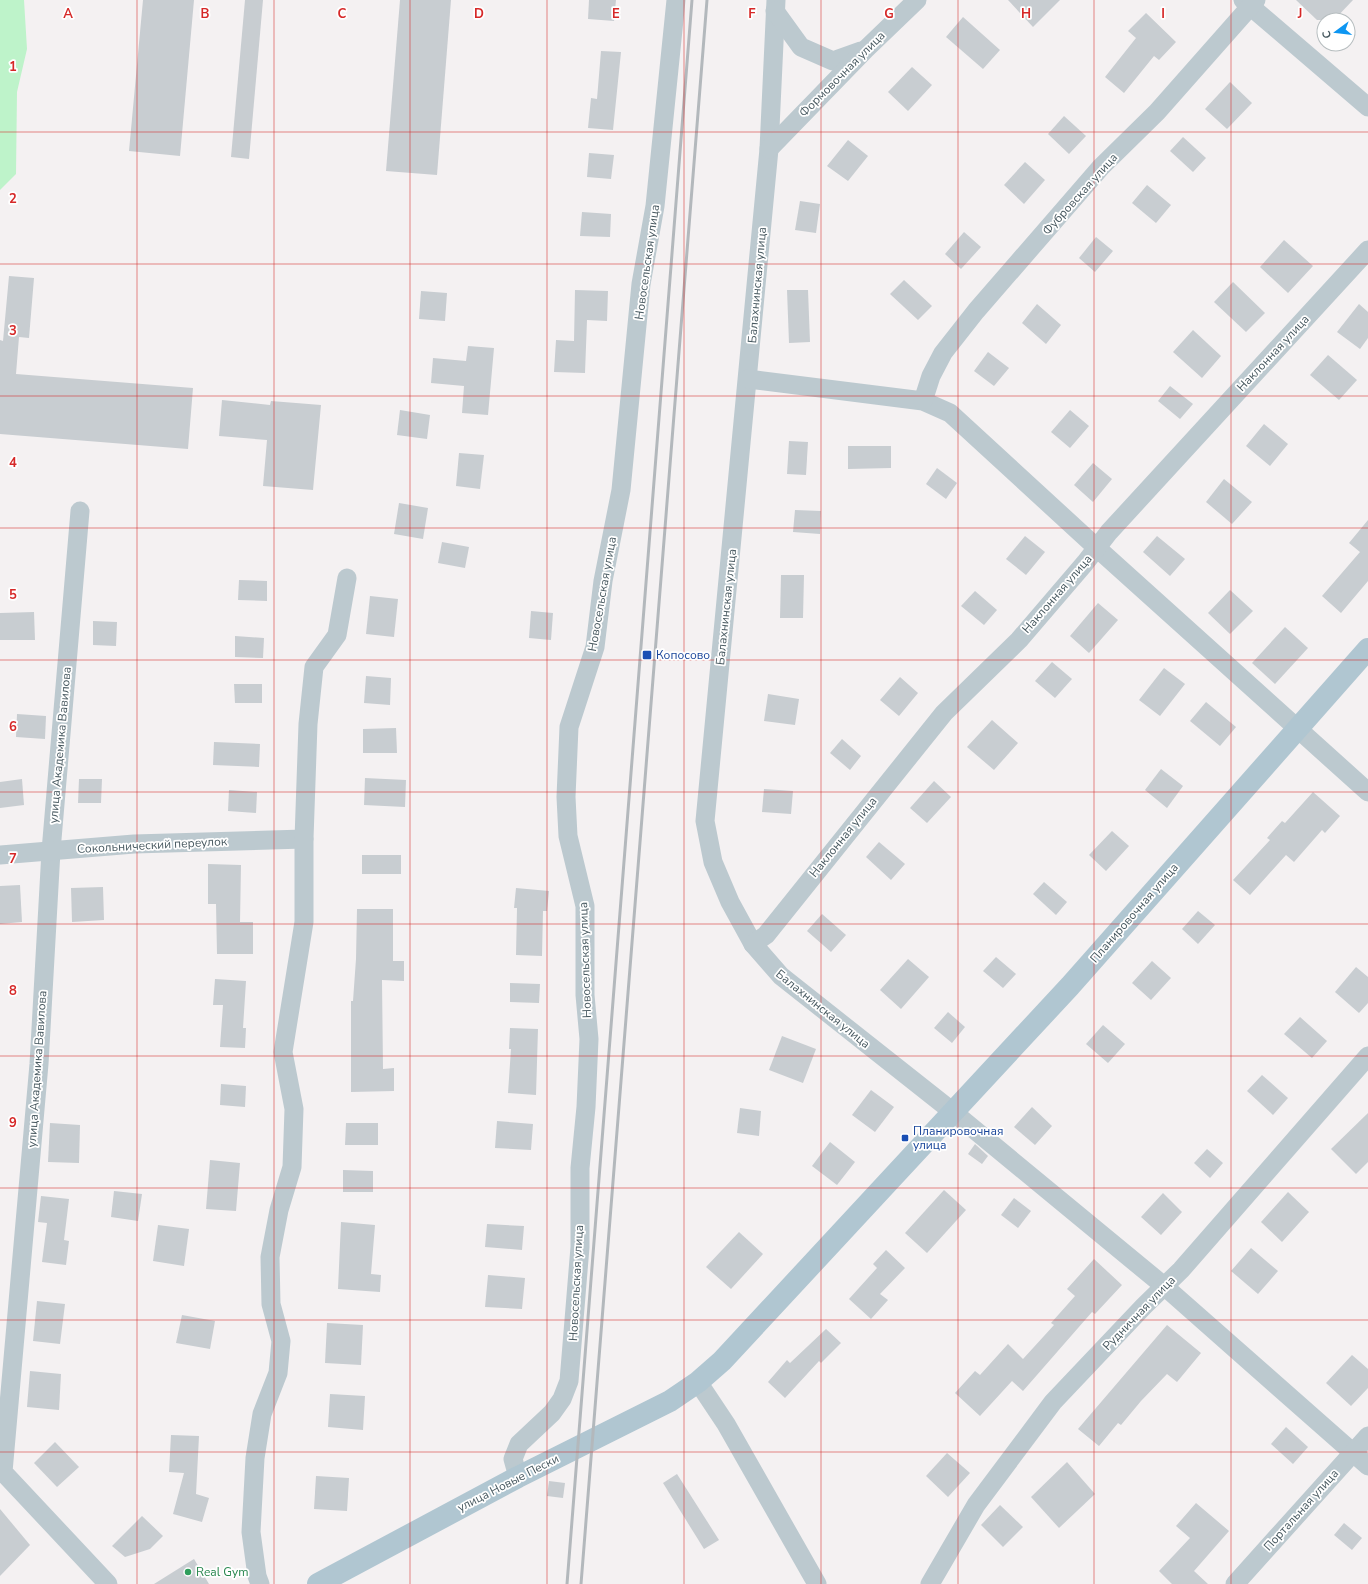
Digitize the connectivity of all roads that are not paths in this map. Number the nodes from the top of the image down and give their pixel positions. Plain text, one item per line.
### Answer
1 (676, 0) edge
2 (917, 0) edge
3 (1250, 2) edge
4 (775, 5) edge
5 (866, 49) junction
6 (1368, 107) edge
7 (769, 149) junction
8 (1368, 250) edge
9 (748, 380) junction
10 (923, 401) junction
11 (80, 511) dead end
12 (1097, 548) junction
13 (347, 578) dead end
14 (1368, 649) edge
15 (1298, 727) junction
16 (1368, 792) edge
17 (304, 839) junction
18 (51, 851) junction
19 (0, 856) edge
20 (753, 944) junction
21 (1368, 1056) edge
22 (953, 1112) junction
23 (1164, 1286) junction
24 (698, 1382) junction
25 (1368, 1436) edge
26 (1353, 1453) junction
27 (1368, 1466) edge
28 (518, 1477) junction
29 (108, 1584) edge
30 (260, 1584) edge
31 (318, 1584) edge
32 (817, 1584) edge
33 (930, 1584) edge
34 (1235, 1584) edge

1 - 28 street, Новосельская улица
2 - 5 street, Формовочная улица
3 - 6 street
3 - 10 street, Фубровская улица
4 - 5 street
4 - 7 street, Балахнинская улица
5 - 7 street, Формовочная улица
7 - 9 street, Балахнинская улица
8 - 12 street, Наклонная улица
9 - 10 street
9 - 20 street, Балахнинская улица
10 - 12 street
11 - 18 street, улица Академика Вавилова
12 - 15 street
12 - 20 street, Наклонная улица
13 - 17 street
14 - 15 main road, Планировочная улица
15 - 16 street
15 - 22 main road, Планировочная улица
17 - 18 street, Сокольнический переулок
17 - 30 street
18 - 19 street, Сокольнический переулок
18 - 29 street, улица Академика Вавилова
20 - 22 street, Балахнинская улица
21 - 23 street, Рудничная улица
22 - 23 street, Балахнинская улица
22 - 24 main road, Планировочная улица
23 - 26 street, Балахнинская улица
23 - 33 street, Рудничная улица
24 - 28 main road, улица Новые Пески
24 - 32 street
25 - 26 street, Портальная улица
26 - 27 street, Балахнинская улица
26 - 34 street, Портальная улица
28 - 31 main road, улица Новые Пески

